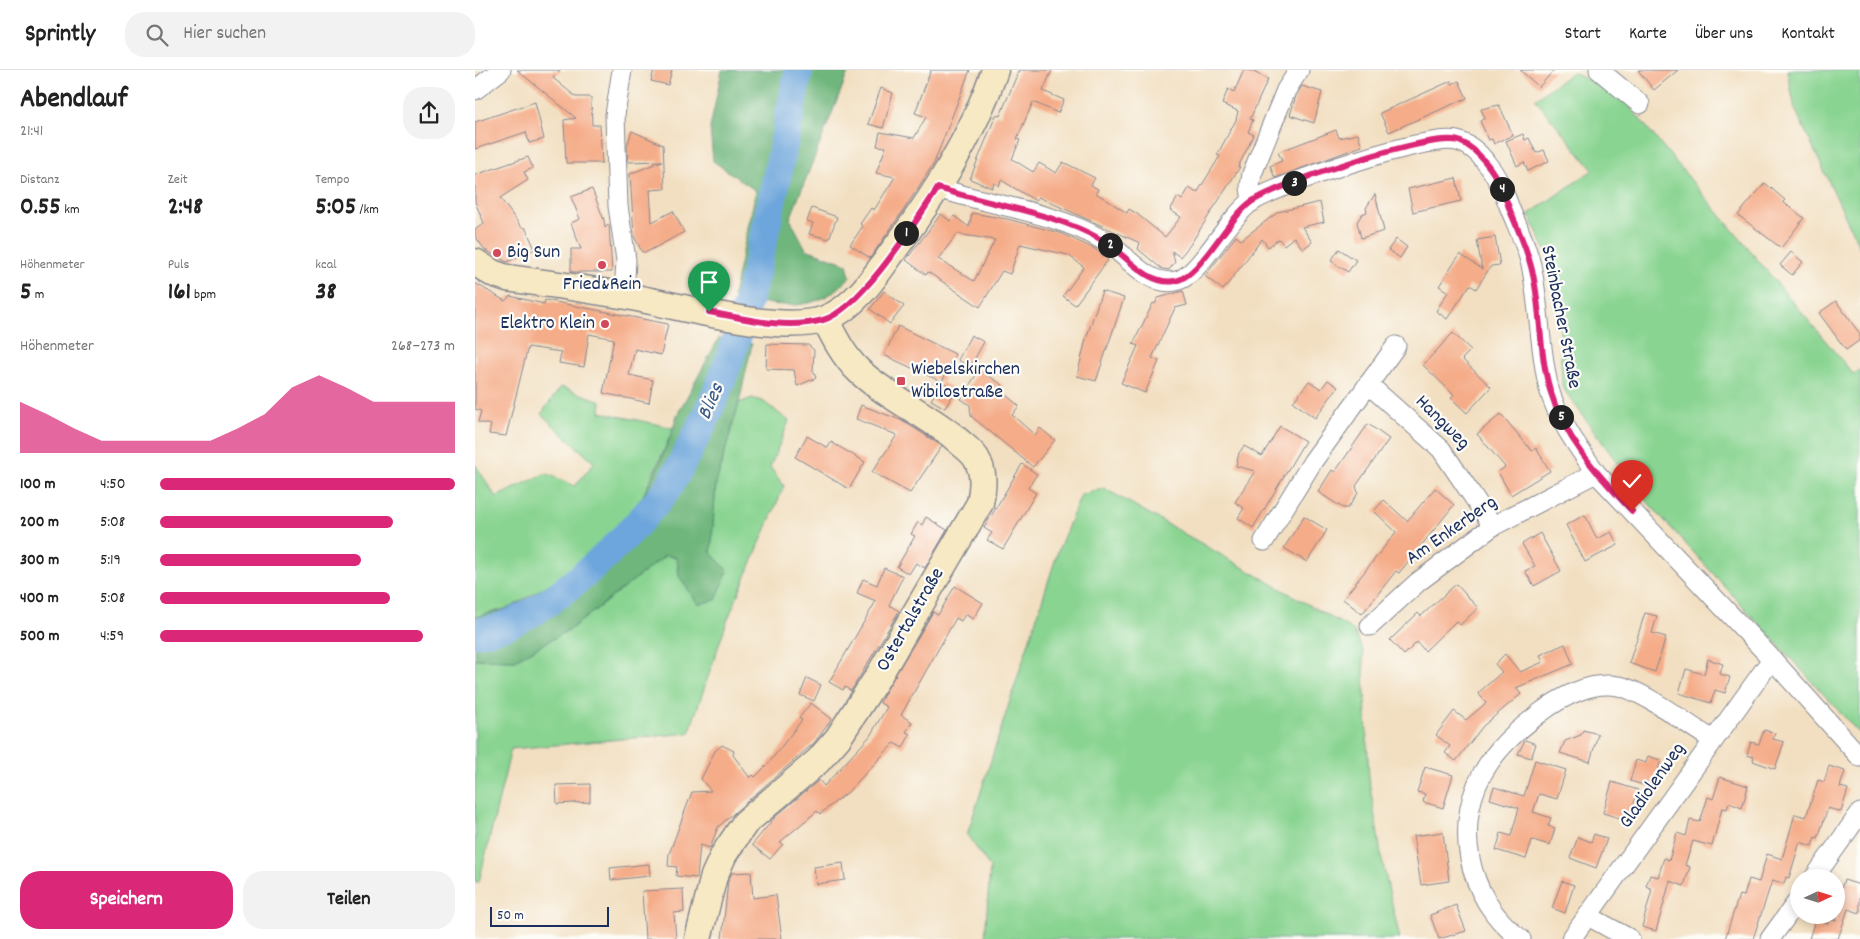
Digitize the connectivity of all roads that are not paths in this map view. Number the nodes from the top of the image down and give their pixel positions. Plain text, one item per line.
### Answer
1 (501, 70) edge
2 (622, 70) edge
3 (995, 70) edge
4 (1299, 70) edge
5 (1599, 70) edge
6 (475, 90) edge
7 (1640, 104) dead end
8 (938, 188) junction
9 (1252, 202) junction
10 (475, 262) edge
11 (624, 296) junction
12 (825, 319) junction
13 (1397, 346) dead end
14 (1369, 384) junction
15 (1596, 473) junction
16 (1493, 526) junction
17 (1264, 541) dead end
18 (1370, 626) dead end
19 (1771, 659) junction
20 (1713, 740) junction
21 (1860, 758) edge
22 (1860, 813) edge
23 (1820, 869) edge
24 (1790, 911) edge
25 (1589, 916) junction
26 (698, 939) edge
27 (1521, 939) edge
28 (1571, 939) edge
29 (1630, 939) edge
30 (1770, 939) edge

1 - 6 street
2 - 11 street
3 - 8 main road
4 - 9 street
5 - 7 street
8 - 9 street, Steinbacher Straße
8 - 12 main road
9 - 15 street, Steinbacher Straße
10 - 11 main road
11 - 12 main road
12 - 26 main road, Ostertalstraße
13 - 14 street
14 - 16 street, Hangweg
14 - 17 street
15 - 16 street, Am Enkerberg
15 - 19 street, Steinbacher Straße
16 - 18 street, Am Enkerberg
19 - 20 street, Gladiolenweg
19 - 21 street, Steinbacher Straße
20 - 25 street, Gladiolenweg
20 - 27 street
22 - 23 street
24 - 30 street
25 - 28 street, Gladiolenweg
25 - 29 street

